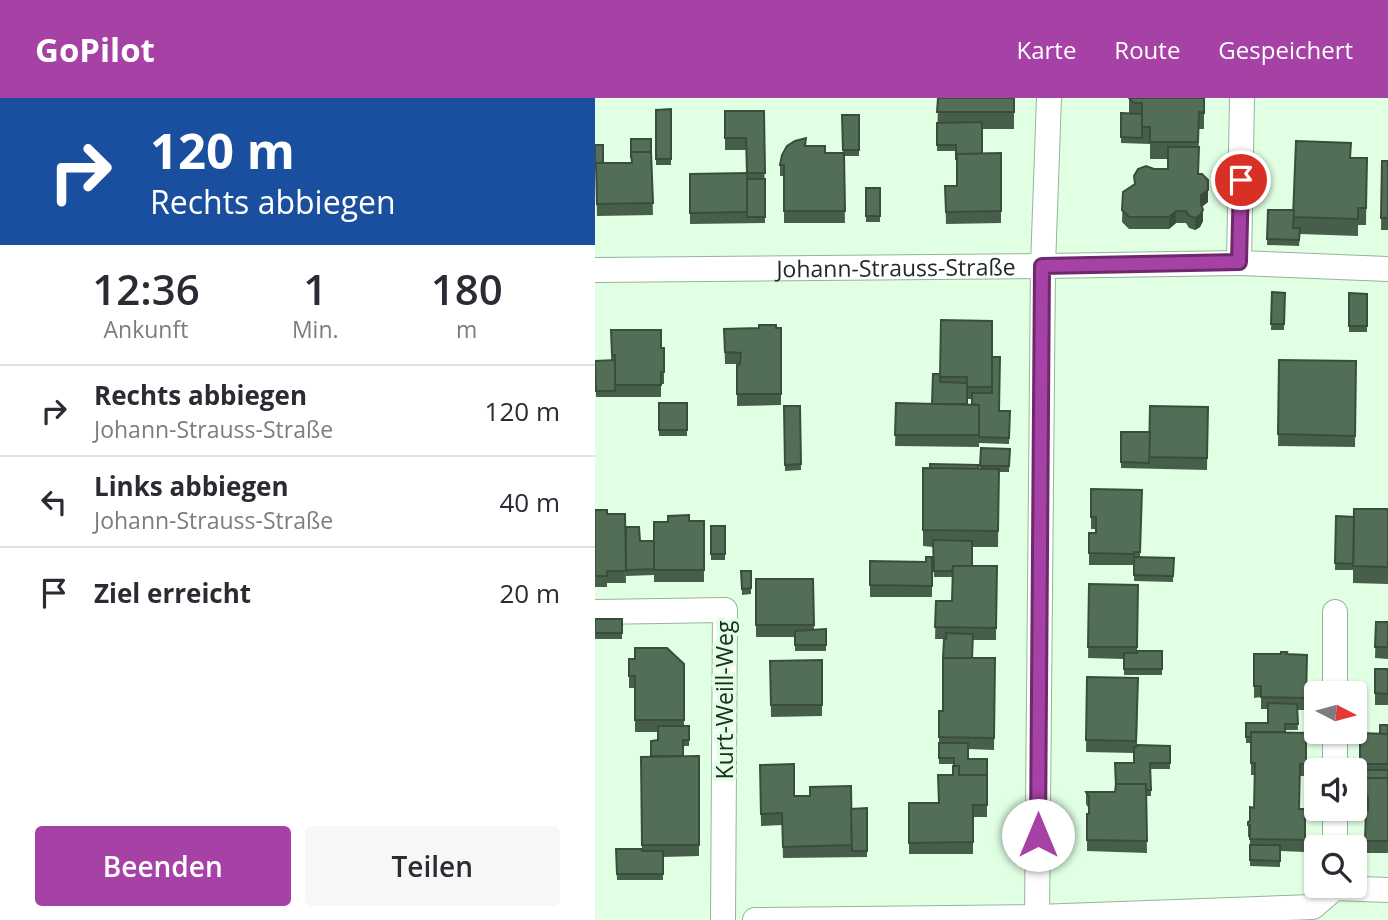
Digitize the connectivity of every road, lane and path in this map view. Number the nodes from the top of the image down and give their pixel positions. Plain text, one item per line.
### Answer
1 (1049, 98) edge
2 (1242, 98) edge
3 (1239, 262) junction
4 (1042, 266) junction
5 (1388, 269) edge
6 (595, 270) edge
7 (595, 612) edge
8 (1335, 612) dead end
9 (1335, 681) edge
10 (1367, 889) edge
11 (1388, 890) edge
12 (1323, 898) edge
13 (1037, 917) junction
14 (723, 920) edge
15 (755, 920) edge

1 - 4 street
2 - 3 street
3 - 4 street, Johann-Strauss-Straße
3 - 5 street, Johann-Strauss-Straße
4 - 6 street, Johann-Strauss-Straße
4 - 13 street
7 - 14 street, Kurt-Weill-Weg
8 - 9 street
10 - 11 street
12 - 13 street
13 - 15 street

